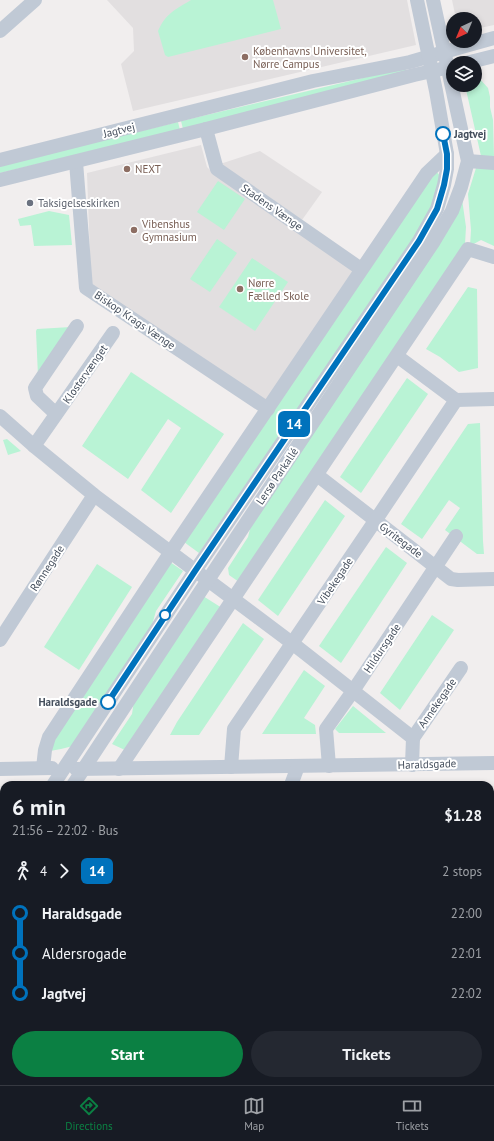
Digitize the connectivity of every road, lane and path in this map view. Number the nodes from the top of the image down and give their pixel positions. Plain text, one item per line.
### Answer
1 (35, 0) edge
2 (417, 0) edge
3 (433, 0) edge
4 (0, 31) edge
5 (494, 38) edge
6 (444, 51) junction
7 (429, 56) junction
8 (446, 56) edge
9 (494, 56) edge
10 (482, 59) edge
11 (446, 68) edge
12 (432, 71) junction
13 (455, 92) edge
14 (206, 129) junction
15 (447, 154) junction
16 (0, 160) edge
17 (468, 161) junction
18 (76, 162) junction
19 (494, 163) edge
20 (0, 180) edge
21 (494, 257) edge
22 (361, 269) junction
23 (77, 326) dead end
24 (113, 334) dead end
25 (397, 356) junction
26 (494, 399) edge
27 (456, 400) junction
28 (268, 409) junction
29 (56, 414) junction
30 (0, 416) edge
31 (34, 446) junction
32 (317, 475) junction
33 (94, 495) junction
34 (375, 521) junction
35 (456, 536) dead end
36 (170, 553) junction
37 (435, 567) junction
38 (195, 571) junction
39 (494, 579) edge
40 (208, 580) junction
41 (233, 599) junction
42 (0, 640) edge
43 (292, 643) junction
44 (460, 668) dead end
45 (353, 691) junction
46 (413, 738) junction
47 (494, 763) edge
48 (412, 765) junction
49 (298, 766) junction
50 (329, 766) junction
51 (232, 767) junction
52 (43, 768) junction
53 (0, 769) edge
54 (64, 769) junction
55 (84, 769) junction
56 (119, 769) junction
57 (56, 781) edge
58 (76, 781) edge
59 (292, 781) edge

1 - 4 street
2 - 7 street, Lersø Parkallé
3 - 6 street, Lersø Parkallé
5 - 6 street, Jagtvej
6 - 7 street, Jagtvej
6 - 8 street, Lersø Parkallé
7 - 12 street, Lersø Parkallé
7 - 16 street, Jagtvej
9 - 10 street
11 - 12 street, Jagtvej
12 - 14 street, Jagtvej
12 - 15 street, Lersø Parkallé
13 - 17 street, Lersø Parkallé
14 - 18 street, Jagtvej
14 - 22 street, Stadens Vænge
15 - 22 street
15 - 38 street, Lersø Parkallé
17 - 19 street
17 - 40 street, Lersø Parkallé
18 - 20 street, Jagtvej
18 - 28 street, Biskop Krags Vænge
21 - 25 street
22 - 28 street
23 - 29 street, Klostervænget
24 - 29 street, Klostervænget
25 - 27 street
25 - 32 street
26 - 27 street
27 - 34 street, Vibekegade
28 - 36 street
29 - 31 street, Klostervænget
30 - 31 street
31 - 33 street
32 - 34 street, Gyritegade
32 - 41 street
33 - 36 street
33 - 42 street, Rønnegade
34 - 37 street, Gyritegade
34 - 43 street, Vibekegade
35 - 37 street, Hildursgade
36 - 38 street
36 - 52 street
37 - 39 street, Gyritegade
37 - 45 street, Hildursgade
38 - 40 street
38 - 54 street, Lersø Parkallé
40 - 41 street
40 - 55 street, Lersø Parkallé
41 - 43 street
41 - 56 street
43 - 45 street
43 - 51 street, Vibekegade
44 - 46 street, Annekegade
45 - 46 street
45 - 50 street, Hildursgade
46 - 48 street
47 - 48 street, Haraldsgade
48 - 50 street, Haraldsgade
49 - 50 street, Haraldsgade
49 - 51 street, Haraldsgade
49 - 59 street
51 - 56 street, Haraldsgade
52 - 53 street, Haraldsgade
52 - 54 street, Haraldsgade
54 - 55 street, Haraldsgade
54 - 57 street, Lersø Parkallé
55 - 56 street, Haraldsgade
55 - 58 street, Lersø Parkallé

